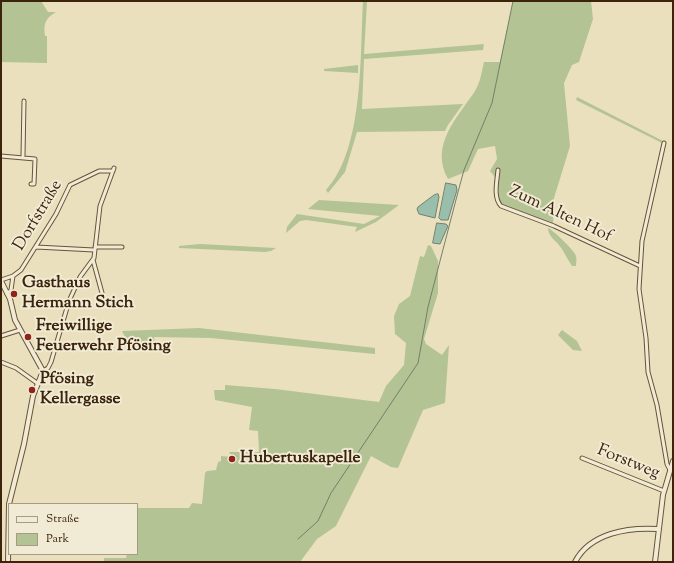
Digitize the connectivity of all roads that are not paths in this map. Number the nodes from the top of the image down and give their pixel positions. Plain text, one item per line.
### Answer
1 (24, 101) dead end
2 (664, 143) dead end
3 (1, 156) edge
4 (23, 156) junction
5 (498, 170) dead end
6 (31, 184) dead end
7 (36, 247) junction
8 (122, 247) dead end
9 (95, 248) junction
10 (93, 260) junction
11 (640, 266) junction
12 (13, 276) junction
13 (1, 280) edge
14 (102, 293) dead end
15 (7, 294) junction
16 (20, 330) junction
17 (1, 336) edge
18 (1, 362) edge
19 (43, 371) junction
20 (37, 383) junction
21 (582, 458) dead end
22 (673, 461) edge
23 (670, 470) junction
24 (664, 491) junction
25 (9, 503) edge
26 (658, 529) junction
27 (575, 562) edge
28 (655, 562) edge

1 - 4 street
2 - 11 street
3 - 4 street
4 - 6 street
5 - 11 street, Zum Alten Hof
7 - 9 street
7 - 9 street, Dorfstraße
7 - 12 street, Dorfstraße
8 - 9 street
9 - 10 street
10 - 14 street
10 - 19 street
11 - 23 street
12 - 13 street, Dorfstraße
12 - 15 street, Dorfstraße
13 - 15 street
15 - 16 street
16 - 17 street
16 - 19 street
18 - 20 street
19 - 20 street
20 - 25 street
21 - 24 street, Forstweg
22 - 23 street
23 - 24 street
24 - 26 street
26 - 27 street
26 - 28 street

